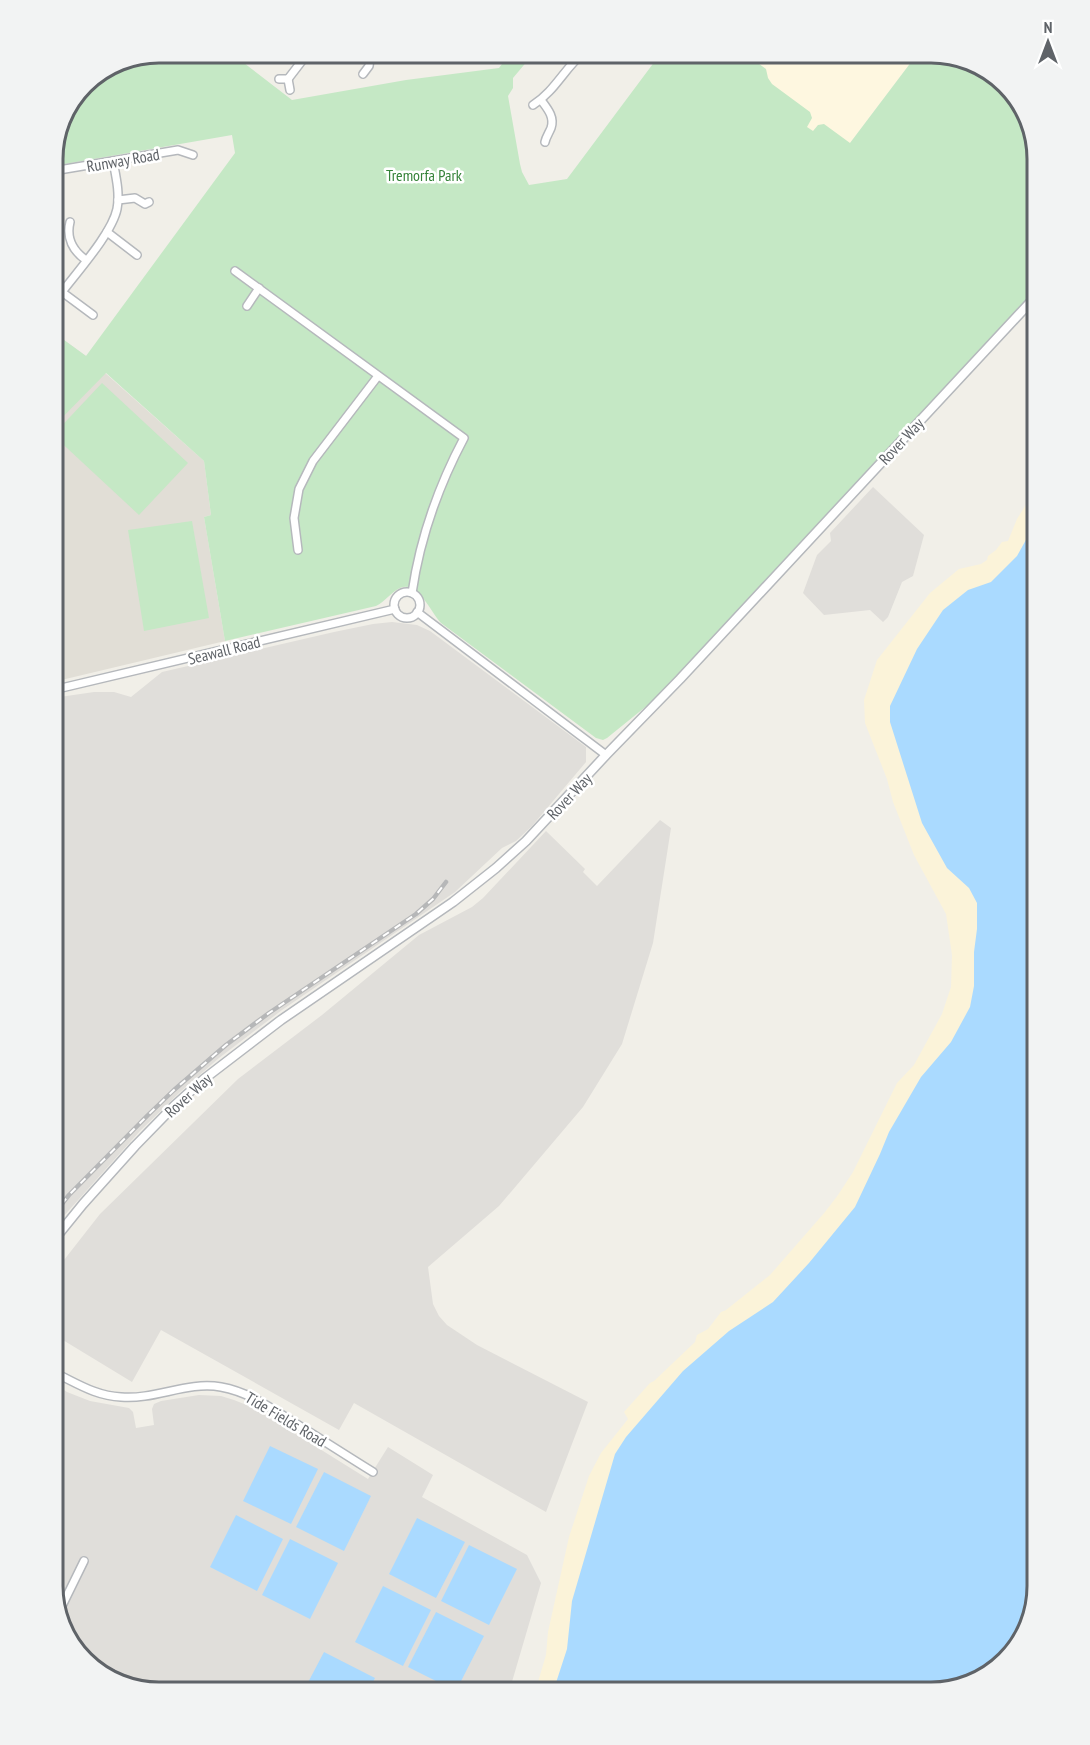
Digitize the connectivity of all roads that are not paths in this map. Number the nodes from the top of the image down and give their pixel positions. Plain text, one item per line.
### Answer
1 (300, 63) edge
2 (369, 63) edge
3 (572, 63) edge
4 (363, 74) dead end
5 (279, 79) dead end
6 (288, 80) junction
7 (290, 90) dead end
8 (541, 100) junction
9 (533, 105) dead end
10 (545, 142) dead end
11 (193, 155) dead end
12 (113, 161) junction
13 (63, 169) edge
14 (118, 200) junction
15 (149, 202) dead end
16 (70, 222) dead end
17 (107, 232) junction
18 (137, 255) dead end
19 (86, 260) junction
20 (235, 271) dead end
21 (259, 288) junction
22 (63, 291) edge
23 (63, 293) edge
24 (247, 306) dead end
25 (1027, 308) edge
26 (93, 315) dead end
27 (378, 375) junction
28 (298, 550) dead end
29 (412, 593) junction
30 (395, 609) junction
31 (417, 612) junction
32 (63, 688) edge
33 (606, 755) junction
34 (63, 1228) edge
35 (63, 1377) edge
36 (373, 1472) dead end
37 (84, 1561) dead end
38 (64, 1601) edge

1 - 6 street
2 - 4 street
3 - 8 street
5 - 6 street
6 - 7 street
8 - 9 street
8 - 10 street
11 - 12 street, Runway Road
12 - 13 street, Runway Road
12 - 14 street
14 - 15 street
14 - 17 street
16 - 19 street
17 - 18 street
17 - 19 street
19 - 22 street
20 - 21 street
21 - 24 street
21 - 27 street
23 - 26 street
25 - 33 street, Rover Way
27 - 28 street
27 - 29 street
29 - 30 street
29 - 31 street
30 - 31 street
30 - 32 street, Seawall Road
31 - 33 street
33 - 34 street, Rover Way
35 - 36 street, Tide Fields Road
37 - 38 street

